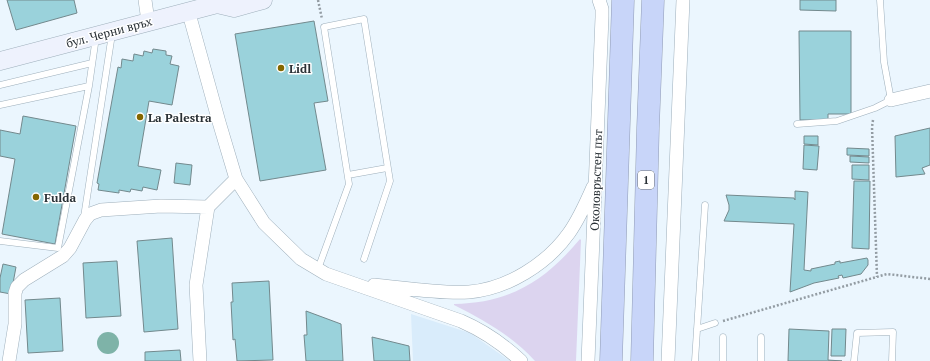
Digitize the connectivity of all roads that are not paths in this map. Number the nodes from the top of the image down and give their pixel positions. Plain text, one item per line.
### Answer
1 (145, 0) edge
2 (263, 0) edge
3 (599, 0) edge
4 (623, 0) edge
5 (653, 0) edge
6 (683, 0) edge
7 (880, 0) edge
8 (219, 2) edge
9 (188, 10) junction
10 (148, 21) junction
11 (104, 34) junction
12 (0, 61) edge
13 (92, 62) junction
14 (0, 85) edge
15 (89, 86) junction
16 (930, 91) edge
17 (891, 100) junction
18 (0, 105) edge
19 (798, 124) dead end
20 (387, 168) junction
21 (348, 175) junction
22 (236, 179) junction
23 (596, 181) junction
24 (705, 205) dead end
25 (208, 207) junction
26 (84, 222) junction
27 (0, 241) edge
28 (364, 259) dead end
29 (318, 269) junction
30 (354, 284) junction
31 (715, 323) road end
32 (696, 329) junction
33 (724, 336) dead end
34 (761, 337) dead end
35 (9, 361) edge
36 (200, 361) edge
37 (521, 361) edge
38 (588, 361) edge
39 (611, 361) edge
40 (642, 361) edge
41 (668, 361) edge
42 (695, 361) edge
43 (723, 361) edge
44 (761, 361) edge
45 (854, 361) edge
46 (892, 361) edge

1 - 10 street
2 - 8 main road, бул. Черни връх
3 - 23 street, Околовръстен път
4 - 39 highway, Околовръстен път
5 - 40 highway, 1
6 - 41 street
7 - 17 lane
8 - 9 main road, бул. Черни връх
9 - 10 main road, бул. Черни връх
9 - 22 street
10 - 11 main road, бул. Черни връх
11 - 12 main road, бул. Черни връх
11 - 13 lane
11 - 26 lane
13 - 14 lane
13 - 15 lane
15 - 18 lane
15 - 27 lane
16 - 17 street
17 - 19 lane
20 - 21 lane
20 - 21 lane
20 - 28 lane
21 - 29 lane
22 - 25 street
22 - 29 street
23 - 30 street
23 - 38 street, Околовръстен път
24 - 32 lane
25 - 26 street
25 - 36 street
26 - 35 street
29 - 30 street
30 - 37 street
31 - 32 lane
32 - 42 lane
33 - 43 lane
34 - 44 lane
45 - 46 lane

